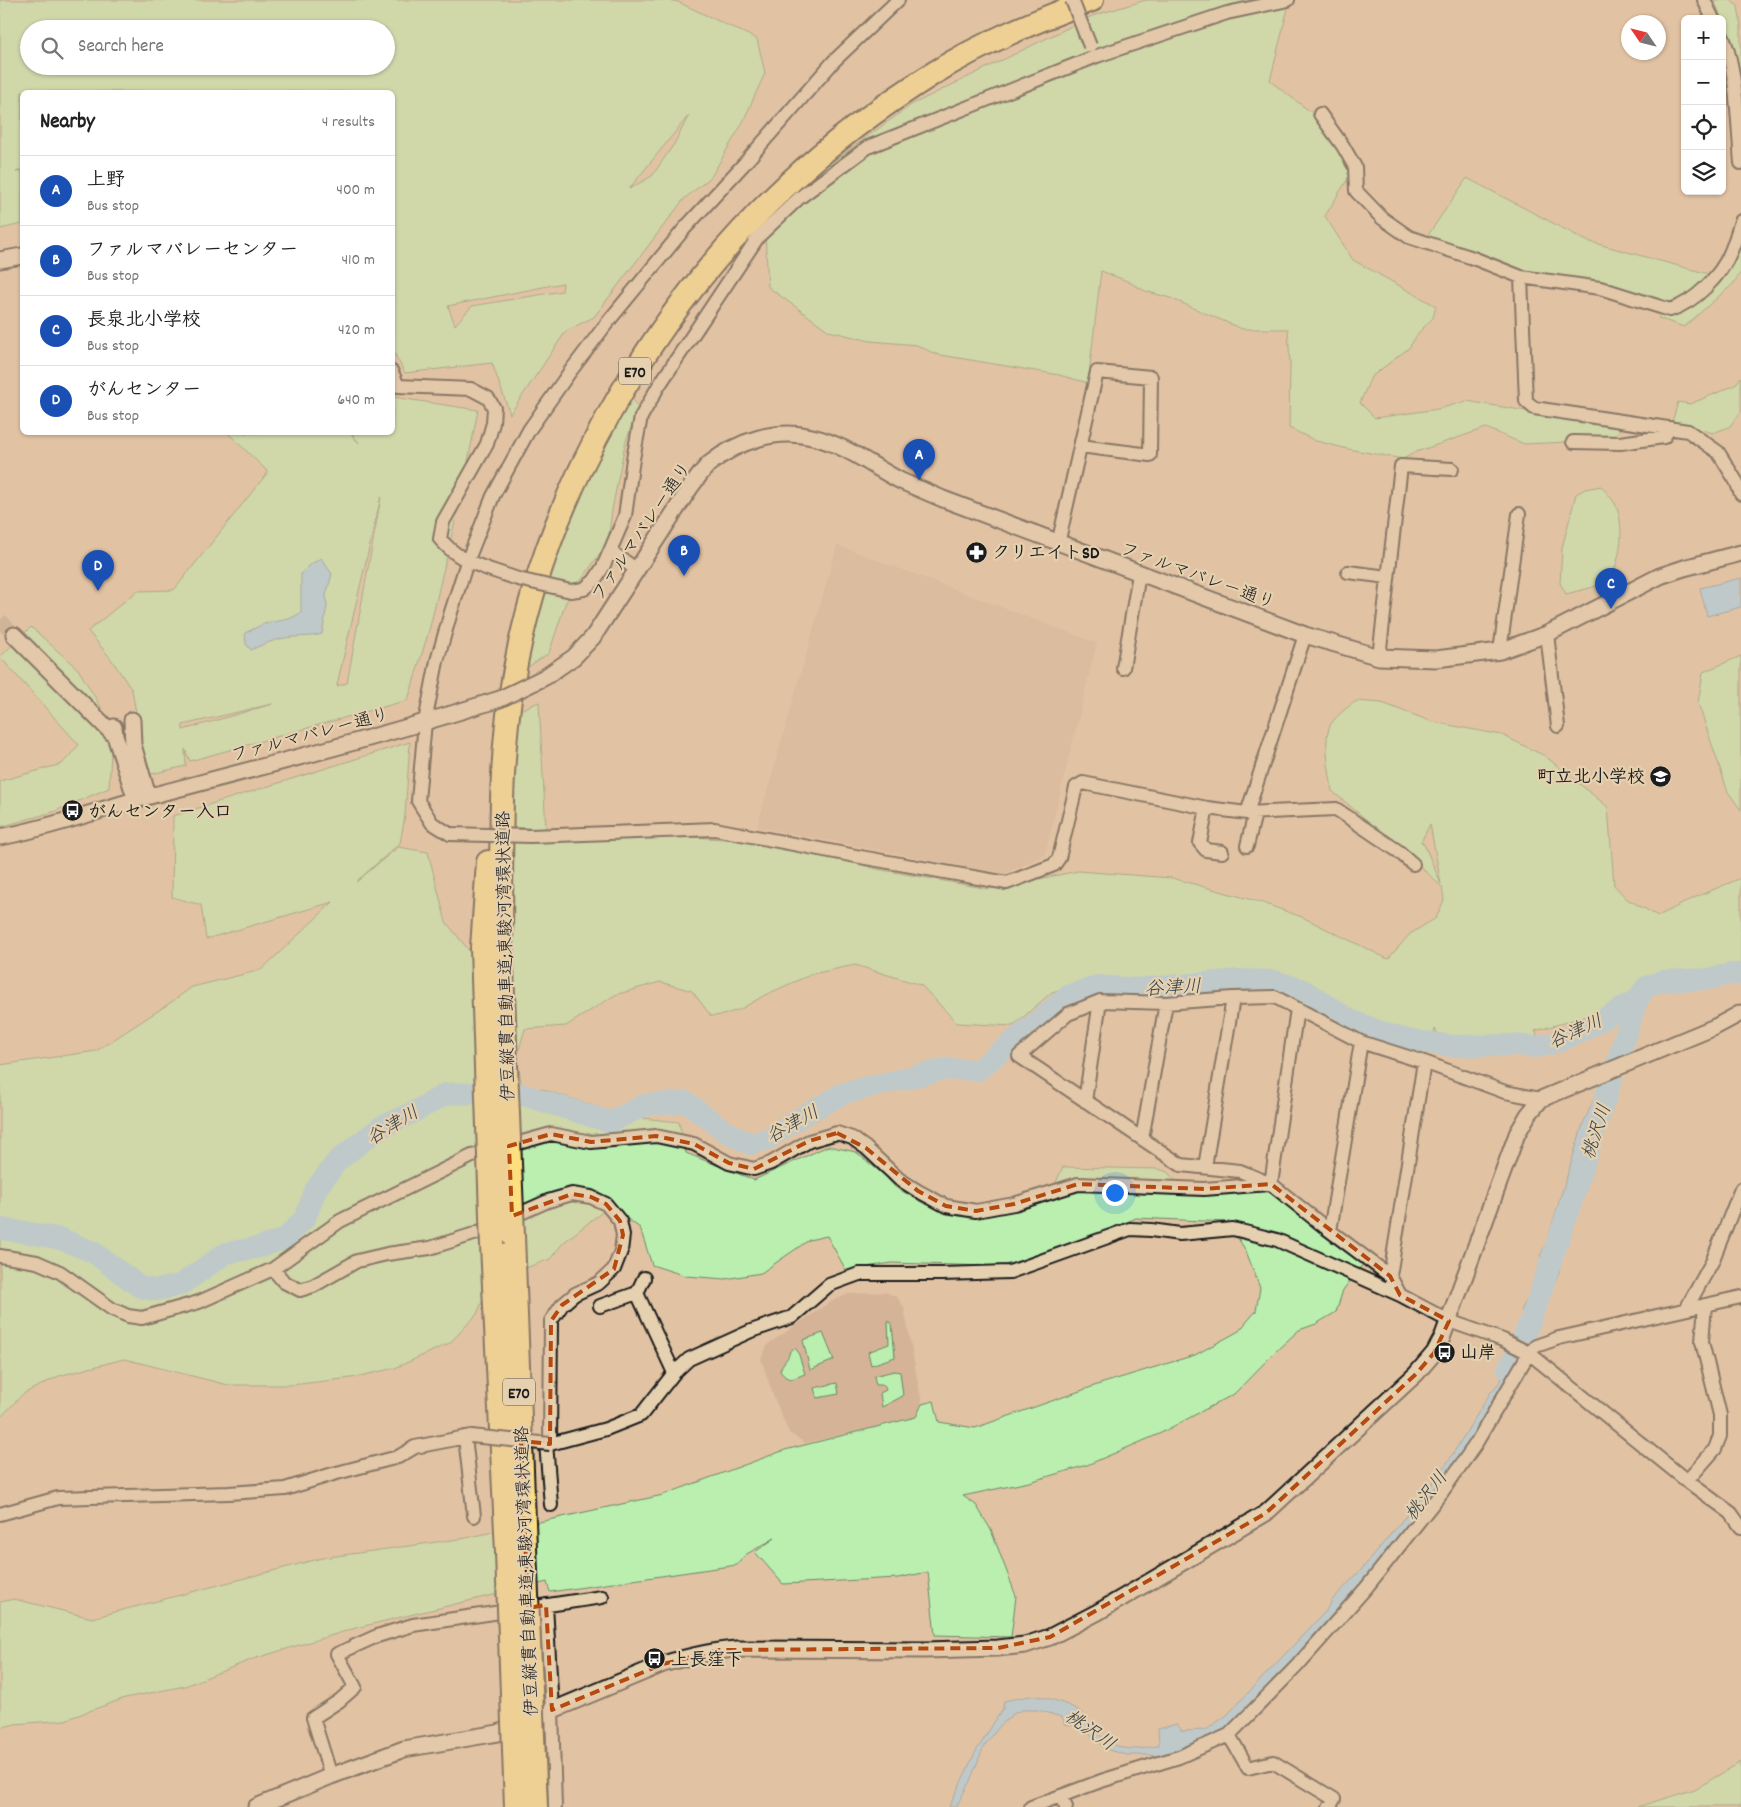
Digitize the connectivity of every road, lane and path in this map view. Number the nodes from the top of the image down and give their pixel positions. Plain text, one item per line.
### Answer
1 (898, 0) edge
2 (1064, 0) edge
3 (1072, 0) edge
4 (1092, 0) edge
5 (1288, 0) edge
6 (1704, 0) edge
7 (1711, 15) edge
8 (1726, 43) edge
9 (1093, 51) junction
10 (1320, 114) dead end
11 (1741, 163) edge
12 (1741, 221) edge
13 (20, 256) edge
14 (0, 260) edge
15 (1521, 277) junction
16 (395, 379) edge
17 (1670, 428) junction
18 (1573, 442) dead end
19 (1080, 446) junction
20 (1452, 469) dead end
21 (1741, 494) edge
22 (1519, 514) dead end
23 (1058, 544) junction
24 (610, 551) junction
25 (1741, 553) edge
26 (467, 562) junction
27 (636, 569) junction
28 (1348, 572) dead end
29 (1140, 574) junction
30 (1388, 577) junction
31 (1547, 634) junction
32 (14, 635) tunnel mouth
33 (1305, 635) junction
34 (1500, 651) junction
35 (1379, 657) junction
36 (1122, 668) dead end
37 (132, 720) joint
38 (425, 722) junction
39 (1558, 726) dead end
40 (115, 731) junction
41 (142, 798) junction
42 (1208, 808) junction
43 (1251, 813) junction
44 (0, 836) edge
45 (1247, 846) dead end
46 (1222, 852) dead end
47 (1413, 864) dead end
48 (492, 947) junction
49 (1233, 998) junction
50 (1100, 1001) junction
51 (1166, 1003) junction
52 (1297, 1009) junction
53 (1741, 1013) edge
54 (1361, 1042) junction
55 (1424, 1062) junction
56 (1541, 1099) junction
57 (1085, 1101) junction
58 (1142, 1139) junction
59 (1205, 1167) junction
60 (1271, 1184) junction
61 (1741, 1189) edge
62 (1330, 1231) junction
63 (0, 1256) edge
64 (273, 1269) junction
65 (1390, 1276) junction
66 (644, 1278) dead end
67 (637, 1293) junction
68 (1400, 1295) junction
69 (1741, 1297) edge
70 (1705, 1305) junction
71 (600, 1306) dead end
72 (1686, 1309) junction
73 (1449, 1321) junction
74 (1529, 1353) junction
75 (674, 1373) junction
76 (468, 1436) junction
77 (548, 1444) junction
78 (1688, 1481) junction
79 (551, 1505) dead end
80 (0, 1514) edge
81 (474, 1516) dead end
82 (1741, 1527) edge
83 (516, 1550) junction
84 (602, 1597) dead end
85 (546, 1606) junction
86 (552, 1710) junction
87 (1228, 1736) junction
88 (331, 1776) junction
89 (1063, 1802) edge
90 (256, 1807) edge
91 (516, 1807) edge
92 (536, 1807) edge
93 (555, 1807) edge
94 (1031, 1807) edge
95 (1329, 1807) edge

1 - 26 street
2 - 48 highway, 伊豆縦貫自動車道;東駿河湾環状道路 / E70
3 - 9 street, bridge
4 - 48 highway, 伊豆縦貫自動車道;東駿河湾環状道路 / E70
5 - 9 street
6 - 7 street
8 - 11 street
9 - 24 street
10 - 15 street
12 - 15 street
13 - 14 street
15 - 17 street
16 - 26 street
17 - 18 street
17 - 21 street
19 - 19 street
19 - 23 street
20 - 30 street
22 - 34 street
23 - 27 street, ファルマバレー通り
23 - 29 street, ファルマバレー通り
24 - 26 street, bridge
24 - 27 street
25 - 31 street, ファルマバレー通り
26 - 38 street
27 - 38 street, ファルマバレー通り, bridge
28 - 30 street
29 - 33 street, ファルマバレー通り
29 - 36 street
30 - 35 street
31 - 34 street, ファルマバレー通り
31 - 39 street
32 - 40 street
33 - 35 street, ファルマバレー通り
33 - 43 street
34 - 35 street, ファルマバレー通り
37 - 40 street
37 - 41 street
38 - 41 street, ファルマバレー通り
38 - 42 street, bridge
40 - 41 street
41 - 44 street, ファルマバレー通り
42 - 43 street
42 - 46 street
43 - 45 street
43 - 47 street
48 - 83 highway, 伊豆縦貫自動車道;東駿河湾環状道路 / E70, bridge
48 - 83 highway, 伊豆縦貫自動車道;東駿河湾環状道路 / E70, bridge
49 - 51 street
49 - 52 street
49 - 59 street
50 - 51 street
50 - 57 street
50 - 57 street
51 - 58 street
52 - 54 street
52 - 60 street
53 - 56 street
54 - 55 street
54 - 62 street
55 - 56 street
55 - 65 street
56 - 73 street
57 - 58 street
58 - 59 street
59 - 60 street
60 - 62 street
60 - 64 street
61 - 72 street
62 - 65 street
63 - 64 street
64 - 77 street
65 - 68 street
66 - 67 street
67 - 71 street
67 - 75 street
68 - 73 street
68 - 75 street
69 - 70 street
70 - 72 street
70 - 78 street
72 - 74 street
73 - 74 street
73 - 86 street
74 - 78 street
74 - 87 street
75 - 77 street
76 - 77 street, bridge
76 - 80 street
76 - 81 street
77 - 79 street
78 - 82 street
83 - 91 highway, 伊豆縦貫自動車道;東駿河湾環状道路 / E70, bridge
83 - 92 highway, 伊豆縦貫自動車道;東駿河湾環状道路 / E70, bridge
84 - 85 street
85 - 86 street
85 - 88 street
86 - 88 street
86 - 93 street
87 - 89 street
87 - 95 street
88 - 90 street
89 - 94 street

